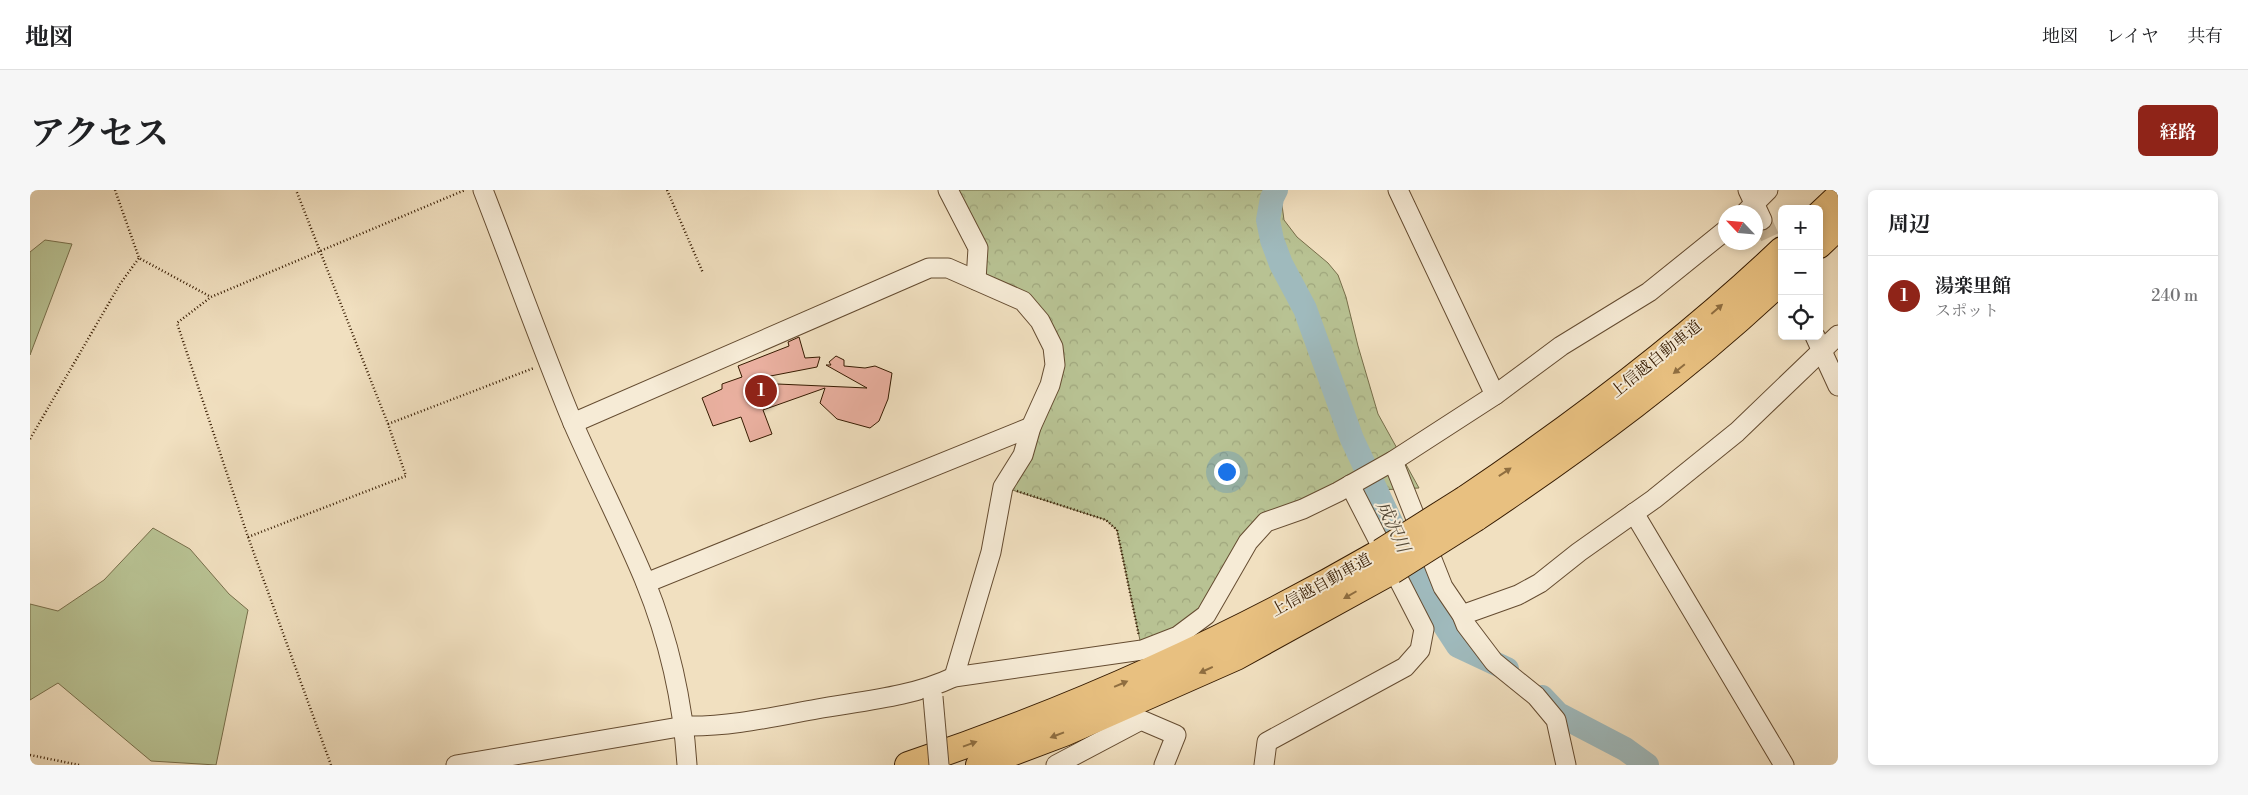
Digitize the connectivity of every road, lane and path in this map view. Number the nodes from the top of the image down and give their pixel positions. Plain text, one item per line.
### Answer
1 (114, 190) edge
2 (296, 190) edge
3 (465, 190) edge
4 (483, 190) edge
5 (667, 190) edge
6 (948, 190) edge
7 (1398, 190) edge
8 (1768, 190) edge
9 (1838, 197) edge
10 (1755, 205) edge
11 (1823, 210) edge
12 (1838, 227) edge
13 (1718, 236) edge
14 (1823, 241) edge
15 (322, 250) junction
16 (1778, 254) edge
17 (139, 258) junction
18 (703, 273) dead end
19 (976, 280) junction
20 (1778, 284) edge
21 (211, 297) junction
22 (1838, 335) edge
23 (1819, 343) edge
24 (549, 362) junction
25 (1838, 386) edge
26 (1495, 395) junction
27 (573, 423) junction
28 (388, 424) junction
29 (1031, 427) junction
30 (30, 439) edge
31 (1393, 461) junction
32 (1350, 485) junction
33 (1003, 487) junction
34 (1470, 509) junction
35 (1634, 513) junction
36 (248, 537) junction
37 (1386, 561) junction
38 (646, 583) junction
39 (1462, 615) junction
40 (1142, 650) junction
41 (954, 676) junction
42 (933, 692) junction
43 (685, 726) junction
44 (30, 755) edge
45 (686, 757) edge
46 (79, 765) edge
47 (330, 765) edge
48 (456, 765) edge
49 (908, 765) edge
50 (939, 765) edge
51 (979, 765) edge
52 (1056, 765) edge
53 (1164, 765) edge
54 (1264, 765) edge
55 (1566, 765) edge
56 (1784, 765) edge

1 - 17 path
2 - 15 path
3 - 15 path
4 - 24 street
5 - 18 path
6 - 19 street
7 - 26 street
8 - 10 street
9 - 11 highway
12 - 14 highway
13 - 26 street
15 - 21 path
15 - 28 path
34 -> 16 highway, 上信越自動車道
17 - 21 path
17 - 30 path
19 - 27 street
19 - 29 street
20 -> 34 highway, 上信越自動車道
21 - 36 path
22 - 23 street
23 - 25 street
23 - 35 street
24 - 27 street
24 - 28 path
26 - 31 street
27 - 38 street
28 - 36 path
29 - 33 street
29 - 38 street
31 - 32 street
31 - 39 street
32 - 40 street
32 - 54 street
33 - 40 path
33 - 41 street
34 - 37 highway, 上信越自動車道, bridge
35 - 39 street
35 - 56 street
36 - 47 path
49 -> 37 highway, 上信越自動車道
37 -> 51 highway, 上信越自動車道
38 - 43 street
39 - 55 street
40 - 41 street
41 - 42 street
42 - 43 street
42 - 50 street, bridge
43 - 45 street
43 - 48 street
44 - 46 path
52 - 53 street

